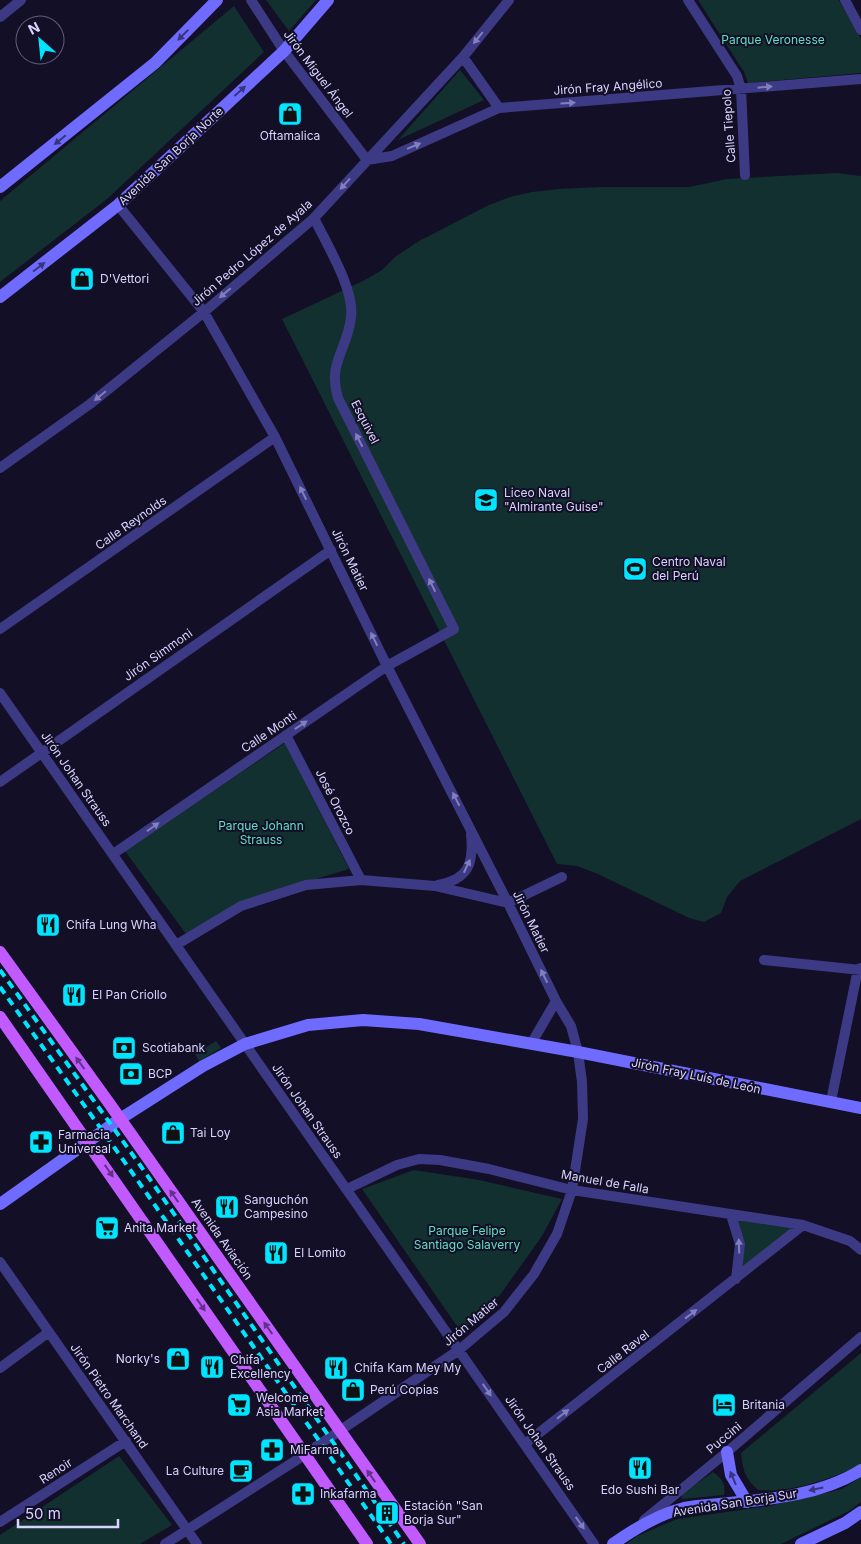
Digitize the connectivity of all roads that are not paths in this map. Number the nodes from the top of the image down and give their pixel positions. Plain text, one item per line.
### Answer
1 (21, 0) edge
2 (217, 0) edge
3 (250, 0) edge
4 (328, 0) edge
5 (509, 0) edge
6 (688, 0) edge
7 (845, 0) edge
8 (0, 17) edge
9 (861, 30) edge
10 (284, 51) junction
11 (462, 57) junction
12 (861, 79) edge
13 (741, 89) junction
14 (499, 108) junction
15 (367, 160) junction
16 (745, 175) dead end
17 (0, 187) edge
18 (118, 205) junction
19 (314, 218) junction
20 (0, 296) edge
21 (204, 312) junction
22 (276, 437) junction
23 (0, 468) edge
24 (331, 550) junction
25 (0, 629) edge
26 (454, 629) joint
27 (388, 666) junction
28 (0, 693) edge
29 (286, 735) junction
30 (41, 752) junction
31 (0, 782) edge
32 (470, 826) junction
33 (113, 854) junction
34 (562, 877) dead end
35 (361, 880) junction
36 (435, 886) junction
37 (508, 903) junction
38 (176, 945) junction
39 (0, 952) edge
40 (764, 960) dead end
41 (860, 969) edge
42 (556, 1001) junction
43 (0, 1017) edge
44 (245, 1044) junction
45 (531, 1044) junction
46 (578, 1052) junction
47 (831, 1101) junction
48 (861, 1108) edge
49 (120, 1119) junction
50 (88, 1142) junction
51 (347, 1189) junction
52 (572, 1190) junction
53 (0, 1204) edge
54 (731, 1215) junction
55 (803, 1225) junction
56 (861, 1250) edge
57 (0, 1262) edge
58 (736, 1279) junction
59 (49, 1332) junction
60 (861, 1338) edge
61 (459, 1350) junction
62 (0, 1368) edge
63 (340, 1431) junction
64 (126, 1441) junction
65 (524, 1444) junction
66 (727, 1452) junction
67 (304, 1455) junction
68 (861, 1470) edge
69 (747, 1502) junction
70 (861, 1512) edge
71 (0, 1522) edge
72 (188, 1530) junction
73 (618, 1540) edge
74 (165, 1544) edge
75 (198, 1544) edge
76 (367, 1544) edge
77 (420, 1544) edge
78 (594, 1544) edge
79 (801, 1544) edge

1 - 8 street
2 -> 17 main road
3 - 10 street, Jirón Miguel Ángel
4 - 10 main road, Avenida San Borja Norte
5 -> 11 street, Jirón Pedro López de Ayala
6 - 13 street, Calle Tiepolo
7 - 9 street
10 - 15 street, Jirón Miguel Ángel
18 -> 10 main road, Avenida San Borja Norte
11 - 14 street
11 - 15 street, Jirón Pedro López de Ayala
13 -> 12 street, Jirón Fray Angélico
14 -> 13 street, Jirón Fray Angélico
13 - 16 street, Calle Tiepolo
15 -> 14 street, Jirón Fray Angélico
15 -> 19 street, Jirón Pedro López de Ayala
20 -> 18 main road, Avenida San Borja Norte
18 - 21 street, Jirón Matier
19 -> 21 street, Jirón Pedro López de Ayala
26 -> 19 street, Esquivel
21 - 22 street, Jirón Matier
21 -> 23 street, Jirón Pedro López de Ayala
24 -> 22 street, Jirón Matier
22 - 25 street, Calle Reynolds
27 -> 24 street, Jirón Matier
24 - 30 street, Jirón Simmoni
26 - 27 street, Calle Monti
29 -> 27 street, Calle Monti
32 -> 27 street, Jirón Matier
28 - 30 street, Jirón Johan Strauss
33 -> 29 street, Calle Monti
29 - 35 street, José Orozco
30 - 31 street, Jirón Simmoni
30 - 33 street, Jirón Johan Strauss
36 -> 32 street
32 - 37 street, Jirón Matier
33 - 38 street, Jirón Johan Strauss
34 - 37 street
35 - 36 street
35 - 38 street
36 - 37 street
42 -> 37 street, Jirón Matier
38 - 44 street, Jirón Johan Strauss
49 -> 39 main road, Avenida Aviación
40 - 41 street
41 - 47 street
42 - 45 street
42 - 46 street, Jirón Matier
43 - 50 main road
44 - 45 main road, Jirón Fray Luís de León
44 - 49 main road, Jirón Fray Luís de León
44 - 51 street, Jirón Johan Strauss
45 - 46 main road, Jirón Fray Luís de León
46 - 47 main road, Jirón Fray Luís de León
46 - 52 street, Jirón Matier
47 - 48 main road, Jirón Fray Luís de León
49 - 50 main road, Jirón Fray Luís de León
63 -> 49 main road, Avenida Aviación
50 - 53 main road, Jirón Fray Luís de León
50 -> 67 main road
51 - 52 street, Manuel de Falla
51 - 61 street, Jirón Johan Strauss
52 - 54 street, Manuel de Falla
52 - 61 street, Jirón Matier
54 - 55 street, Manuel de Falla
58 -> 54 street
55 - 56 street, Manuel de Falla
55 - 58 street, Calle Ravel
57 - 59 street, Jirón Pietro Marchand
65 -> 58 street, Calle Ravel
59 - 62 street
59 - 64 street, Jirón Pietro Marchand
60 - 66 street, Puccini
61 - 63 street, Jirón Matier
61 -> 65 street, Jirón Johan Strauss
63 - 67 street, Jirón Matier
77 -> 63 main road, Avenida Aviación
64 - 71 street, Renoir
64 - 72 street, Jirón Pietro Marchand
65 -> 78 street, Jirón Johan Strauss
69 -> 66 main road
66 - 73 street, Puccini
67 - 72 street, Jirón Matier
67 - 76 main road
68 -> 69 main road, Avenida San Borja Sur
69 - 73 main road, Avenida San Borja Sur
70 - 79 main road
72 - 74 street, Jirón Matier
72 - 75 street, Jirón Pietro Marchand

